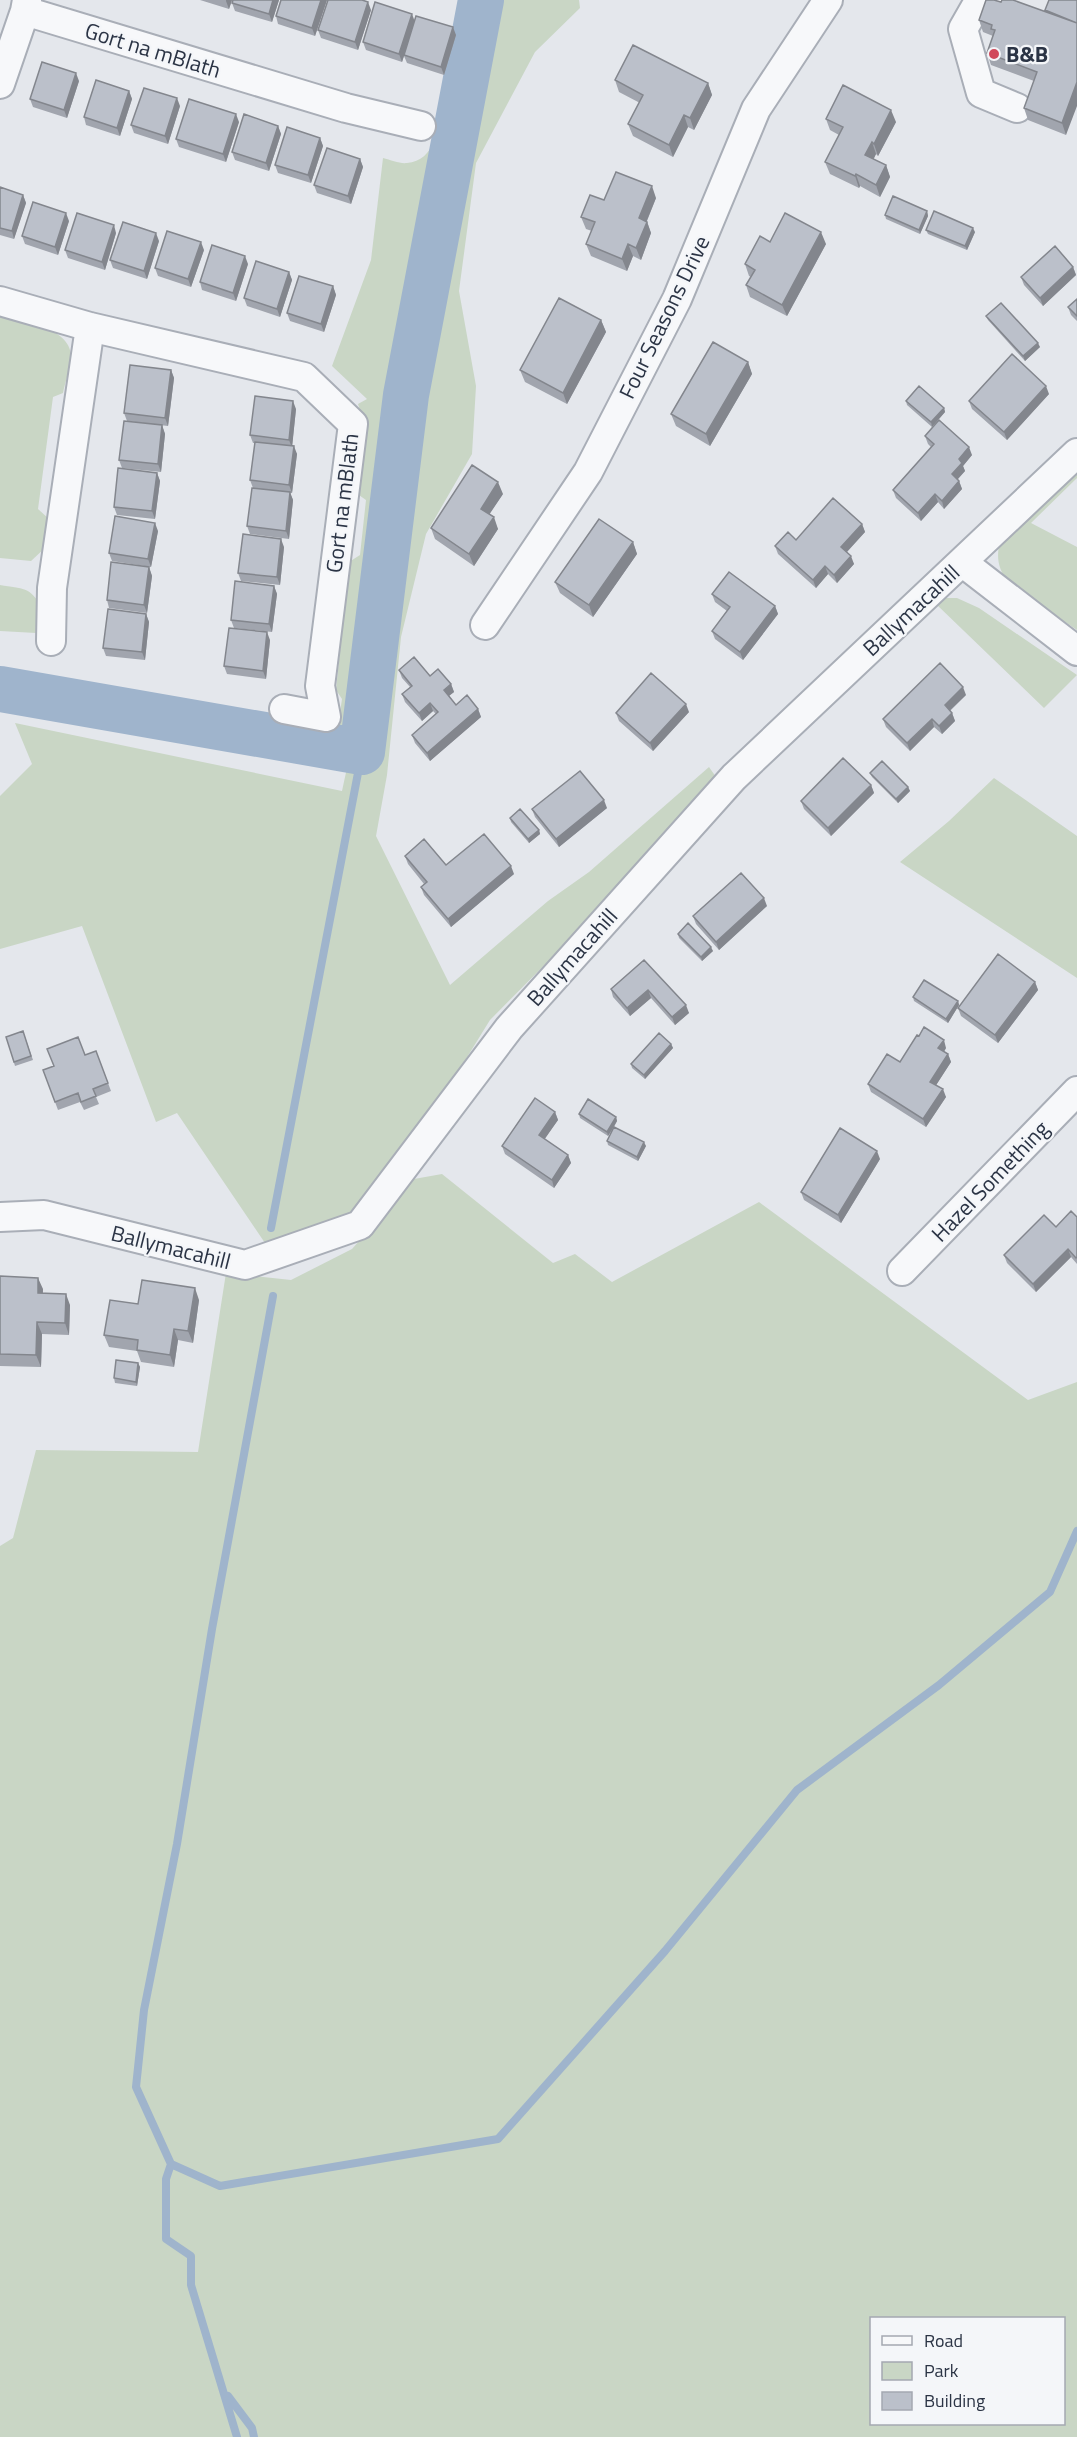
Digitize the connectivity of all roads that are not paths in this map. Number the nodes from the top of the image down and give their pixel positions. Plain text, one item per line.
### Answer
1 (828, 0) edge
2 (989, 0) edge
3 (26, 6) edge
4 (0, 84) edge
5 (1017, 108) dead end
6 (421, 126) dead end
7 (0, 301) edge
8 (90, 327) junction
9 (1077, 453) edge
10 (962, 562) junction
11 (485, 625) dead end
12 (51, 641) dead end
13 (1077, 651) edge
14 (284, 709) dead end
15 (1077, 1091) edge
16 (0, 1217) edge
17 (902, 1271) dead end

1 - 11 street, Four Seasons Drive
2 - 5 street
3 - 4 street, Gort na mBlath
3 - 6 street, Gort na mBlath
7 - 8 street, Gort na mBlath
8 - 12 street
8 - 14 street, Gort na mBlath
9 - 10 street, Ballymacahill
10 - 13 street
10 - 16 street, Ballymacahill
15 - 17 street, Hazel Something

